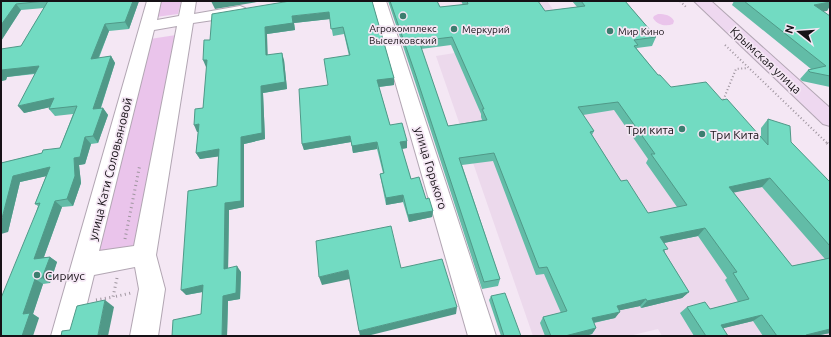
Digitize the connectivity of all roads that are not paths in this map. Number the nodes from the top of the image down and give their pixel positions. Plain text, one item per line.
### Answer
1 (154, 1) edge
2 (379, 1) edge
3 (697, 6) edge
4 (254, 8) edge
5 (188, 10) edge
6 (147, 26) junction
7 (830, 119) edge
8 (144, 255) junction
9 (85, 265) junction
10 (65, 336) edge
11 (144, 336) edge
12 (482, 336) edge

1 - 6 street, улица Кати Соловьяновой
2 - 12 street, улица Горького
3 - 7 street, Крымская улица
4 - 5 street
5 - 6 street
5 - 8 street
6 - 9 street, улица Кати Соловьяновой
8 - 9 street
8 - 11 street
9 - 10 street, улица Кати Соловьяновой

